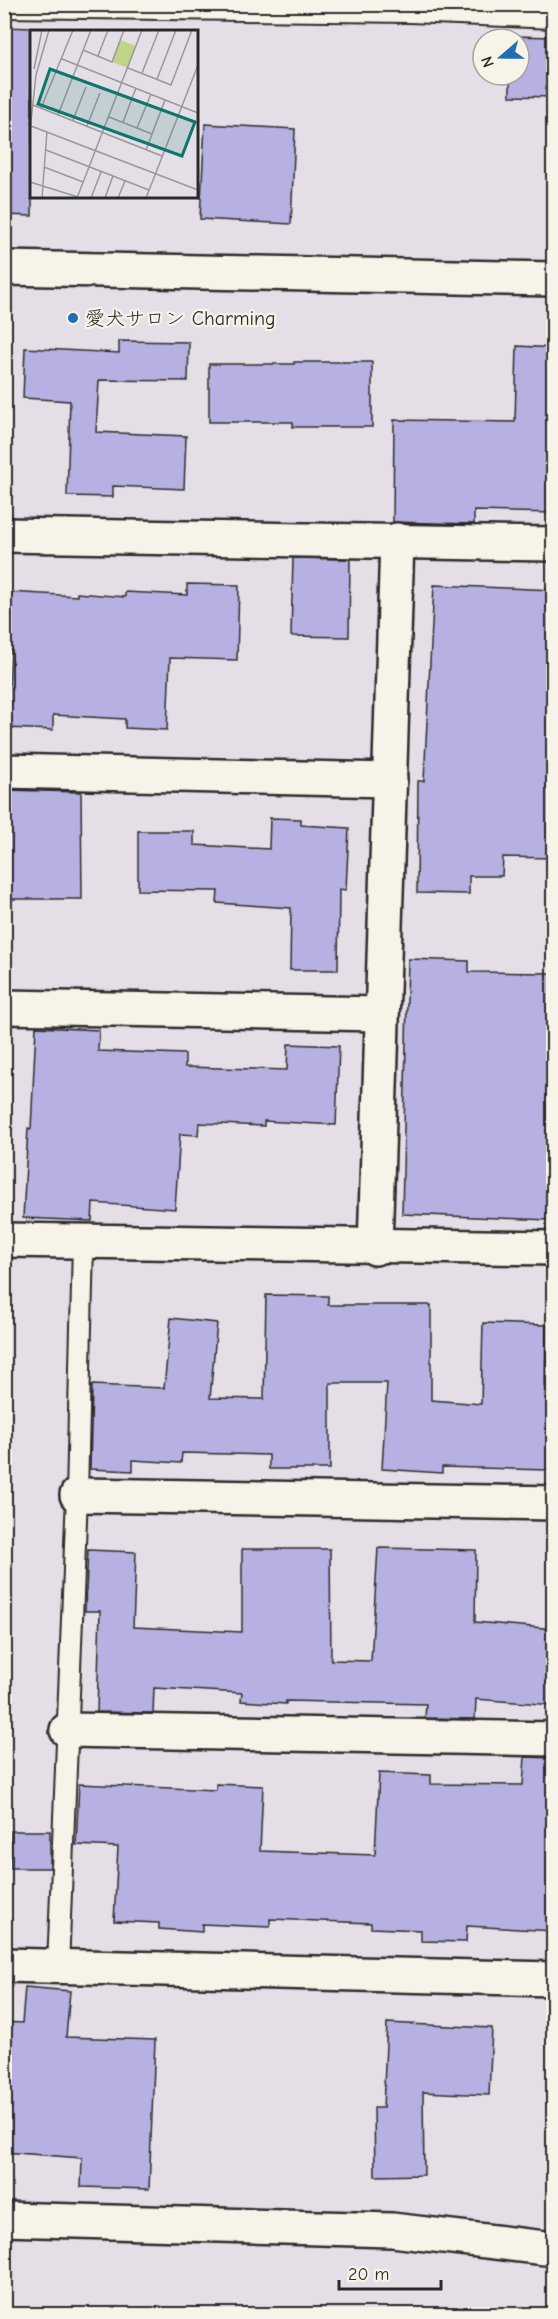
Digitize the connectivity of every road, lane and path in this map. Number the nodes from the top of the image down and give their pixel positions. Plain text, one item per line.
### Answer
1 (4, 7) edge
2 (410, 8) edge
3 (554, 18) edge
4 (4, 268) edge
5 (554, 279) edge
6 (4, 535) edge
7 (397, 540) junction
8 (554, 543) edge
9 (4, 771) edge
10 (390, 780) junction
11 (4, 1007) edge
12 (381, 1014) junction
13 (4, 1240) edge
14 (83, 1243) junction
15 (375, 1248) junction
16 (554, 1248) edge
17 (77, 1495) junction
18 (554, 1503) edge
19 (67, 1730) junction
20 (554, 1739) edge
21 (4, 1965) edge
22 (58, 1967) junction
23 (554, 1980) edge
24 (4, 2219) edge
25 (554, 2248) edge

1 - 2 lane
2 - 3 lane
4 - 5 street
6 - 7 street
7 - 8 street
7 - 10 street
9 - 10 street
10 - 12 street
11 - 12 street
12 - 15 street
13 - 14 street
14 - 15 street
14 - 17 lane
15 - 16 street
17 - 18 street
17 - 19 lane
19 - 20 street
19 - 22 lane
21 - 22 street
22 - 23 street
24 - 25 street

